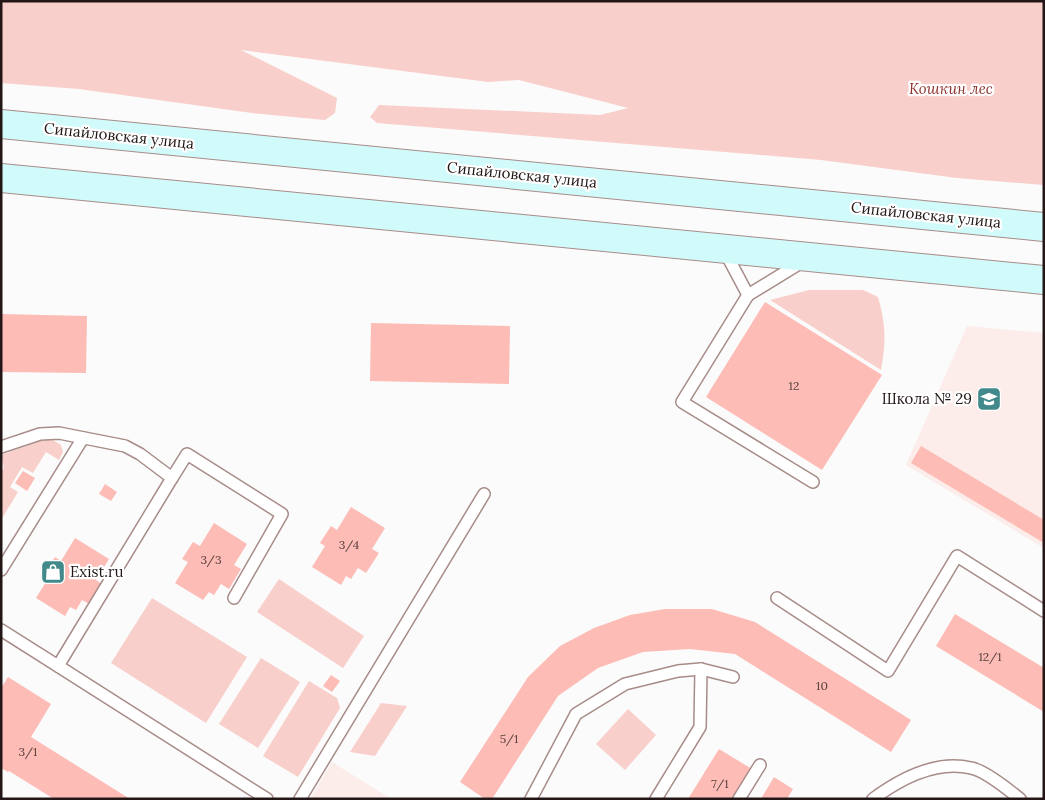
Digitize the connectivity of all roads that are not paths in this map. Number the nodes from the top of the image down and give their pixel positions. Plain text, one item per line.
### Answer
1 (1, 124) edge
2 (1, 178) edge
3 (1044, 227) edge
4 (723, 249) junction
5 (810, 257) junction
6 (1044, 280) edge
7 (748, 295) junction
8 (83, 438) junction
9 (1, 447) edge
10 (172, 478) junction
11 (813, 482) dead end
12 (484, 494) dead end
13 (1, 570) edge
14 (234, 598) dead end
15 (777, 598) dead end
16 (1044, 612) edge
17 (1, 630) edge
18 (58, 666) junction
19 (701, 669) junction
20 (733, 677) dead end
21 (760, 765) dead end
22 (267, 799) edge
23 (300, 799) edge
24 (531, 799) edge
25 (656, 799) edge
26 (739, 799) edge
27 (873, 799) edge
28 (1020, 799) edge

1 - 3 main road, Сипайловская улица
2 - 4 main road
4 - 5 main road
4 - 7 lane
5 - 6 main road
5 - 7 lane
7 - 11 lane
8 - 9 lane
8 - 10 lane
8 - 13 lane
10 - 14 lane
10 - 18 lane
12 - 23 lane
15 - 16 lane
17 - 18 lane
18 - 22 lane
19 - 20 lane
19 - 24 lane
19 - 25 lane
21 - 26 lane
27 - 28 lane

